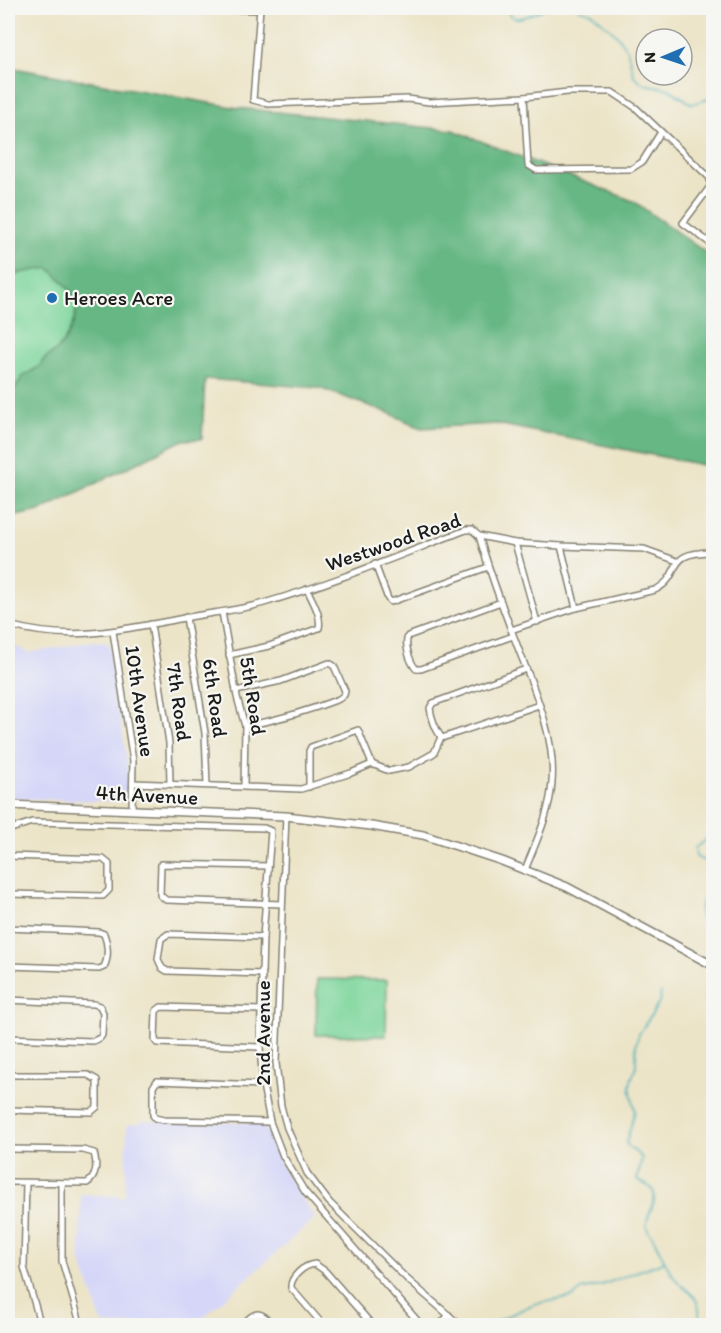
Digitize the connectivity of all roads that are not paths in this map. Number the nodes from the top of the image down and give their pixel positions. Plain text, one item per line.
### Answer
1 (178, 8) edge
2 (260, 9) edge
3 (524, 97) junction
4 (662, 132) junction
5 (714, 246) edge
6 (479, 536) junction
7 (515, 543) junction
8 (561, 546) junction
9 (714, 552) edge
10 (677, 561) junction
11 (375, 564) junction
12 (488, 567) junction
13 (307, 589) junction
14 (501, 602) junction
15 (576, 608) junction
16 (222, 612) junction
17 (186, 617) junction
18 (537, 622) junction
19 (150, 624) junction
20 (8, 625) edge
21 (113, 632) junction
22 (512, 633) junction
23 (229, 655) junction
24 (526, 669) junction
25 (236, 691) junction
26 (539, 705) junction
27 (245, 726) junction
28 (441, 737) junction
29 (372, 764) junction
30 (133, 783) junction
31 (170, 784) junction
32 (207, 785) junction
33 (244, 786) junction
34 (309, 787) junction
35 (8, 805) edge
36 (132, 810) junction
37 (286, 816) junction
38 (8, 830) edge
39 (271, 831) junction
40 (285, 831) junction
41 (8, 856) edge
42 (268, 866) junction
43 (525, 870) junction
44 (8, 894) edge
45 (266, 903) junction
46 (282, 904) junction
47 (8, 928) edge
48 (263, 937) junction
49 (8, 966) edge
50 (714, 966) edge
51 (263, 974) junction
52 (8, 1000) edge
53 (261, 1010) junction
54 (8, 1038) edge
55 (260, 1047) junction
56 (276, 1063) junction
57 (261, 1064) junction
58 (8, 1075) edge
59 (263, 1084) junction
60 (8, 1110) edge
61 (270, 1122) junction
62 (8, 1149) edge
63 (8, 1182) edge
64 (26, 1183) junction
65 (62, 1184) junction
66 (374, 1248) junction
67 (362, 1258) junction
68 (449, 1316) junction
69 (41, 1326) edge
70 (81, 1326) edge
71 (241, 1326) edge
72 (275, 1326) edge
73 (324, 1326) edge
74 (373, 1326) edge
75 (422, 1326) edge
76 (439, 1326) edge
77 (461, 1326) edge

1 - 2 street
2 - 3 street
3 - 4 street
3 - 4 street
4 - 5 street
6 - 7 street
6 - 11 street, Westwood Road
6 - 12 street, Westwood Road
7 - 8 street
7 - 18 street
8 - 10 street
8 - 15 street
9 - 10 street
10 - 15 street
11 - 12 street
11 - 13 street, Westwood Road
12 - 14 street, Westwood Road
13 - 16 street, Westwood Road
13 - 23 street
14 - 22 street, Westwood Road
14 - 22 street
15 - 18 street
16 - 17 street, Westwood Road
16 - 23 street, 5th Road
17 - 19 street, Westwood Road
17 - 32 street, 6th Road
18 - 22 street
19 - 21 street, Westwood Road
19 - 31 street, 7th Road
20 - 21 street, Westwood Road
21 - 30 street, 10th Avenue
22 - 24 street, Westwood Road
23 - 25 street, 5th Road
24 - 26 street, Westwood Road
24 - 28 street
25 - 27 street, 5th Road
25 - 27 street
26 - 28 street
26 - 43 street, Westwood Road
27 - 33 street, 5th Road
28 - 29 street
29 - 34 street
29 - 34 street
30 - 31 street
30 - 36 street, 10th Avenue
31 - 32 street
32 - 33 street
33 - 34 street
35 - 36 street, 4th Avenue
36 - 37 street, 4th Avenue
37 - 40 street, 2nd Avenue
37 - 43 street, 4th Avenue
38 - 39 street
39 - 40 street
39 - 42 street
40 - 46 street, 2nd Avenue
41 - 44 street
42 - 45 street
42 - 45 street
43 - 50 street, 4th Avenue
45 - 46 street
45 - 48 street
46 - 56 street, 2nd Avenue
47 - 49 street
48 - 51 street
48 - 51 street
51 - 53 street
52 - 54 street
53 - 55 street
53 - 55 street
55 - 57 street
56 - 57 street
56 - 66 street, 2nd Avenue
57 - 59 street
58 - 60 street
59 - 61 street
59 - 61 street
61 - 67 street
62 - 65 street
63 - 64 street
64 - 65 street
64 - 69 street
65 - 70 street
66 - 67 street
66 - 68 street, 2nd Avenue
67 - 75 street
68 - 76 street
68 - 77 street, 2nd Avenue
71 - 72 street
73 - 74 street

